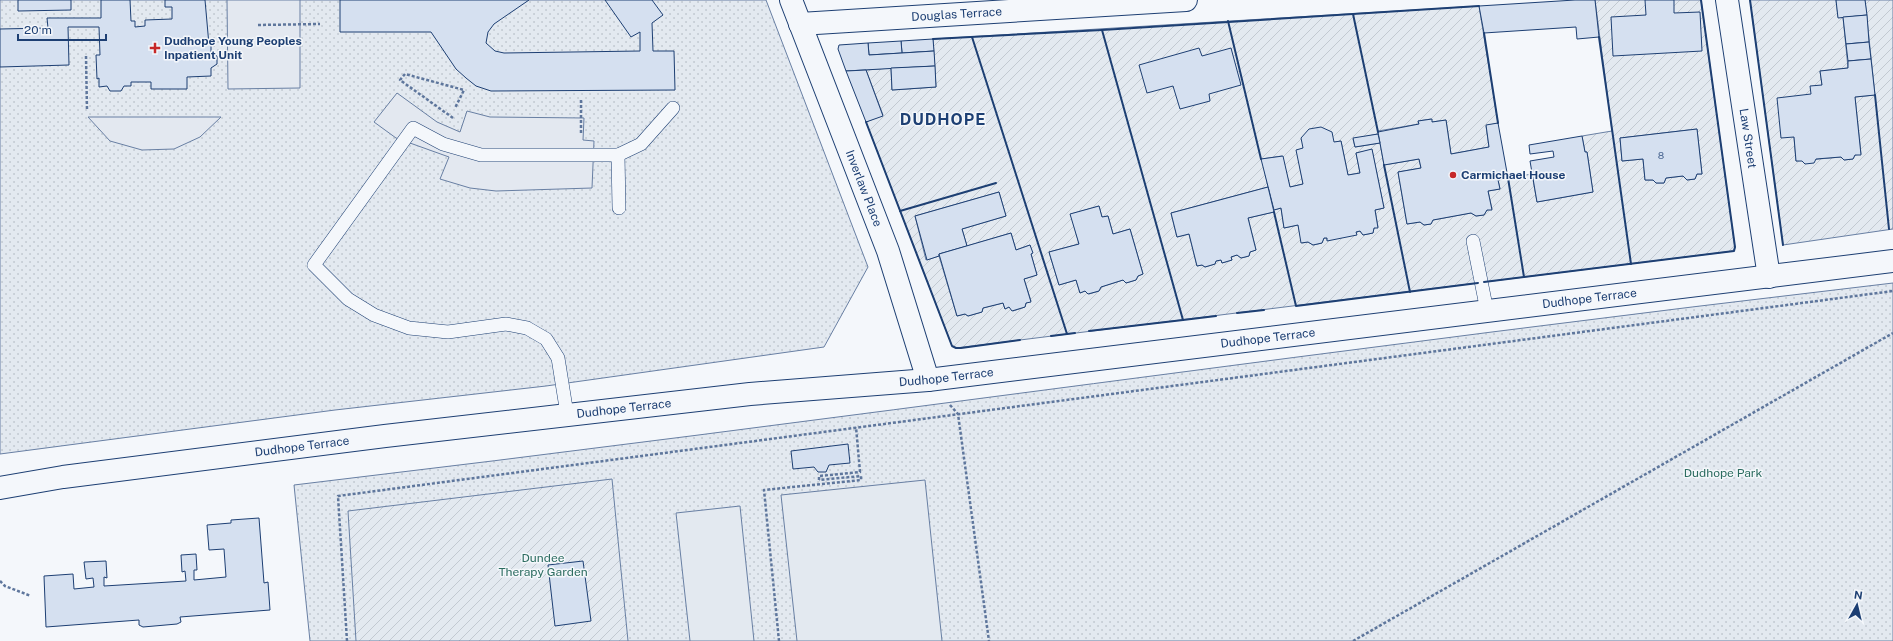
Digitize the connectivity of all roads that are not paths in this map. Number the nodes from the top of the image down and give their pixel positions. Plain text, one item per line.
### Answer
1 (791, 0) edge
2 (1186, 0) edge
3 (1727, 0) edge
4 (800, 24) junction
5 (673, 108) dead end
6 (618, 155) junction
7 (619, 208) dead end
8 (1473, 240) dead end
9 (1893, 261) edge
10 (1769, 277) junction
11 (1487, 312) junction
12 (928, 380) junction
13 (567, 414) junction
14 (0, 488) edge

1 - 4 street, Inverlaw Place
2 - 4 street, Douglas Terrace
3 - 10 street, Law Street
4 - 12 street, Inverlaw Place
5 - 6 lane
6 - 7 lane
6 - 13 lane
8 - 11 lane
9 - 10 street, Dudhope Terrace
10 - 11 street, Dudhope Terrace
11 - 12 street, Dudhope Terrace
12 - 13 street, Dudhope Terrace
13 - 14 street, Dudhope Terrace

